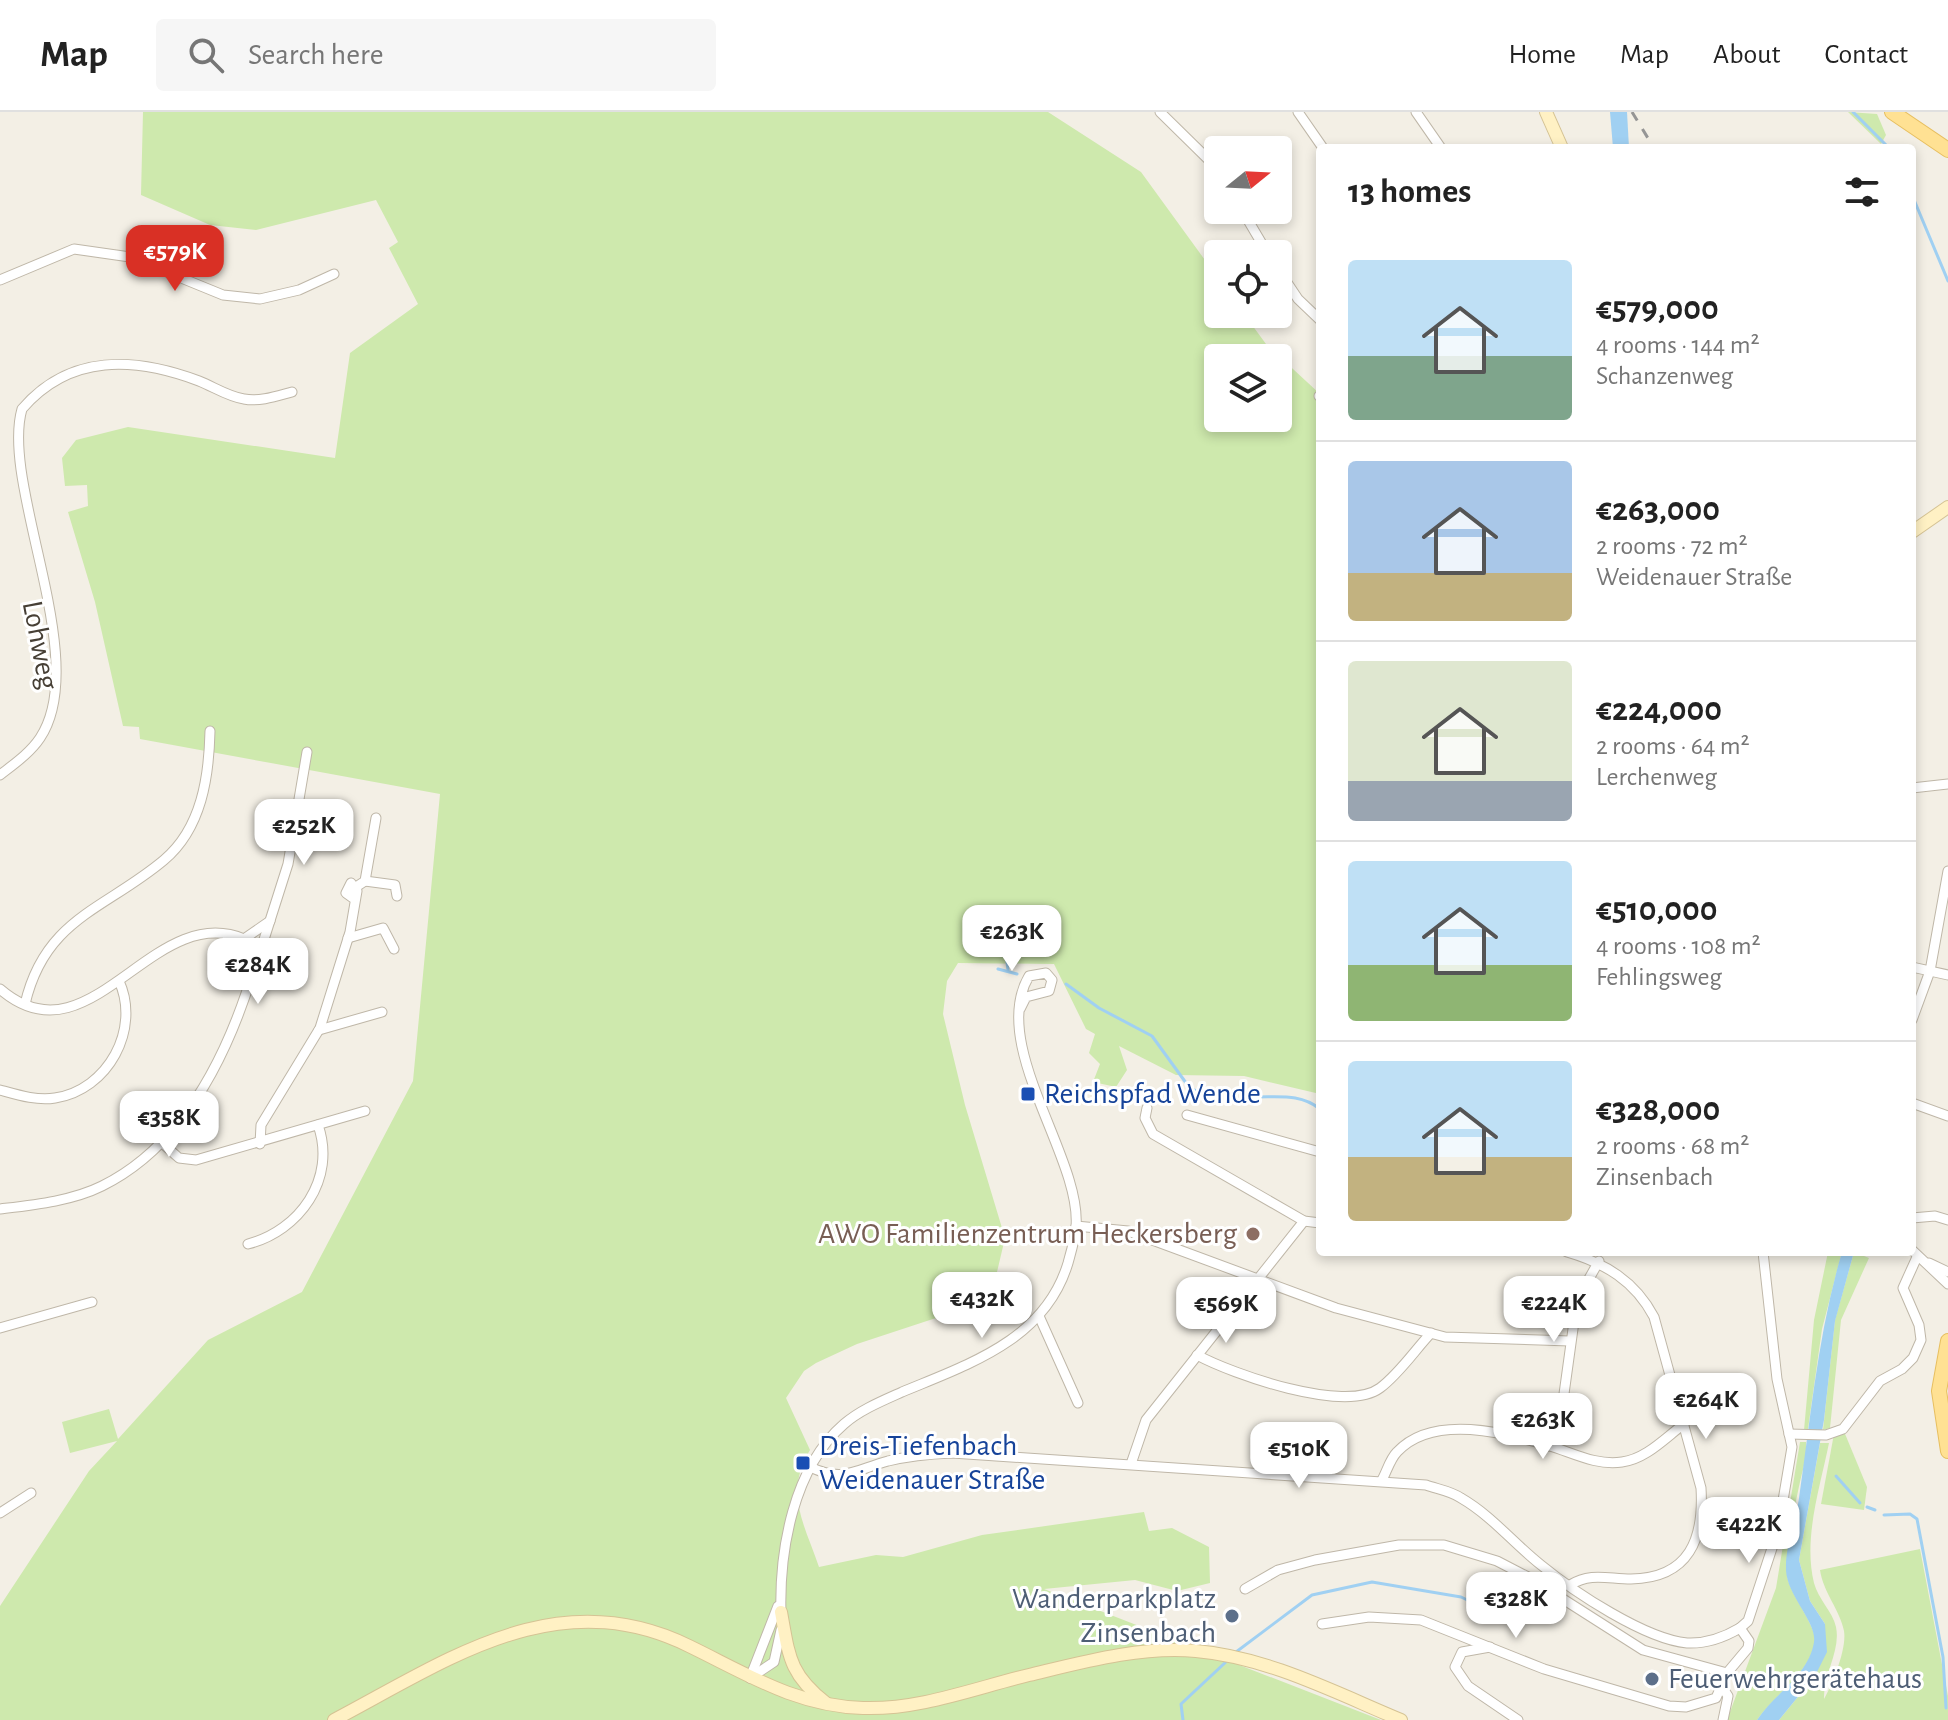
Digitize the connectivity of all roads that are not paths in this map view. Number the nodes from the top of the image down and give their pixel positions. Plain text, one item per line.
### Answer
1 (1160, 112) edge
2 (1298, 112) edge
3 (1416, 112) edge
4 (1546, 112) edge
5 (1892, 112) edge
6 (1320, 144) edge
7 (1438, 144) edge
8 (1560, 144) edge
9 (1948, 150) edge
10 (1204, 155) edge
11 (334, 274) dead end
12 (0, 280) edge
13 (1292, 290) edge
14 (1316, 316) edge
15 (292, 392) dead end
16 (7, 442) dead end
17 (1948, 508) edge
18 (1916, 529) edge
19 (39, 621) dead end
20 (210, 731) dead end
21 (307, 752) dead end
22 (0, 775) edge
23 (1948, 784) edge
24 (1916, 788) edge
25 (376, 818) dead end
26 (1948, 871) edge
27 (360, 884) junction
28 (397, 896) dead end
29 (270, 921) junction
30 (348, 938) junction
31 (244, 939) junction
32 (394, 949) dead end
33 (254, 955) junction
34 (1916, 968) edge
35 (1930, 971) junction
36 (1948, 975) edge
37 (119, 981) junction
38 (0, 989) edge
39 (25, 1004) junction
40 (1020, 1009) dead end
41 (1916, 1009) edge
42 (382, 1012) dead end
43 (319, 1030) junction
44 (0, 1090) edge
45 (1916, 1104) edge
46 (1147, 1108) dead end
47 (365, 1111) dead end
48 (1187, 1115) dead end
49 (1948, 1116) edge
50 (318, 1125) junction
51 (162, 1143) junction
52 (260, 1144) junction
53 (1316, 1151) edge
54 (0, 1209) edge
55 (1916, 1218) edge
56 (1948, 1220) edge
57 (1304, 1221) junction
58 (1316, 1222) edge
59 (1076, 1226) junction
60 (248, 1244) dead end
61 (1916, 1255) edge
62 (1916, 1255) edge
63 (1581, 1256) edge
64 (1763, 1256) edge
65 (1914, 1256) edge
66 (1599, 1261) junction
67 (1948, 1272) edge
68 (1256, 1280) junction
69 (1948, 1284) edge
70 (92, 1302) dead end
71 (1039, 1316) junction
72 (0, 1328) edge
73 (1431, 1333) junction
74 (1570, 1341) junction
75 (1948, 1341) edge
76 (1197, 1355) junction
77 (1078, 1403) dead end
78 (1684, 1424) junction
79 (1789, 1434) junction
80 (1548, 1446) junction
81 (1948, 1451) edge
82 (1131, 1464) junction
83 (810, 1467) junction
84 (1382, 1480) junction
85 (31, 1493) dead end
86 (0, 1513) edge
87 (1570, 1585) junction
88 (1245, 1589) dead end
89 (781, 1606) junction
90 (1322, 1624) dead end
91 (1740, 1628) junction
92 (1490, 1647) junction
93 (1727, 1673) junction
94 (750, 1678) junction
95 (1722, 1687) junction
96 (829, 1705) junction
97 (334, 1720) edge
98 (1401, 1720) edge
99 (1518, 1720) edge
100 (1723, 1720) edge

1 - 10 street
2 - 6 street
3 - 7 street
4 - 8 street
5 - 9 main road
11 - 12 street
13 - 14 street
15 - 16 street
17 - 18 street
19 - 22 street, Lohweg
20 - 39 street
21 - 29 street
23 - 24 street
25 - 27 street
26 - 35 street
27 - 28 street
27 - 30 street
29 - 31 street
29 - 33 street
30 - 32 street
30 - 43 street
31 - 33 street
31 - 37 street
33 - 51 street
34 - 35 street
35 - 36 street
35 - 41 street
37 - 39 street
37 - 44 street
38 - 39 street
40 - 59 street
42 - 43 street
43 - 52 street
45 - 49 street
46 - 57 street
47 - 50 street
48 - 53 street
50 - 52 street
50 - 60 street
51 - 52 street
51 - 54 street
55 - 56 street
57 - 58 street
57 - 68 street
59 - 68 street
59 - 71 street
61 - 67 street
62 - 69 street
63 - 66 street
64 - 79 street
65 - 79 street
66 - 74 street
66 - 78 street
68 - 73 street
68 - 76 street
70 - 72 street
71 - 77 street
71 - 83 street
73 - 74 street
73 - 76 street
74 - 80 street
75 - 81 main road
76 - 82 street
78 - 80 street
78 - 87 street
79 - 91 street
80 - 84 street
82 - 83 street
82 - 84 street
83 - 89 street
84 - 87 street
85 - 86 street
87 - 91 street
88 - 93 street
89 - 94 street
89 - 94 street
89 - 96 street
90 - 92 street
91 - 93 street
92 - 95 street
92 - 99 street
93 - 95 street
94 - 96 street
94 - 97 street
95 - 100 street
96 - 98 street

